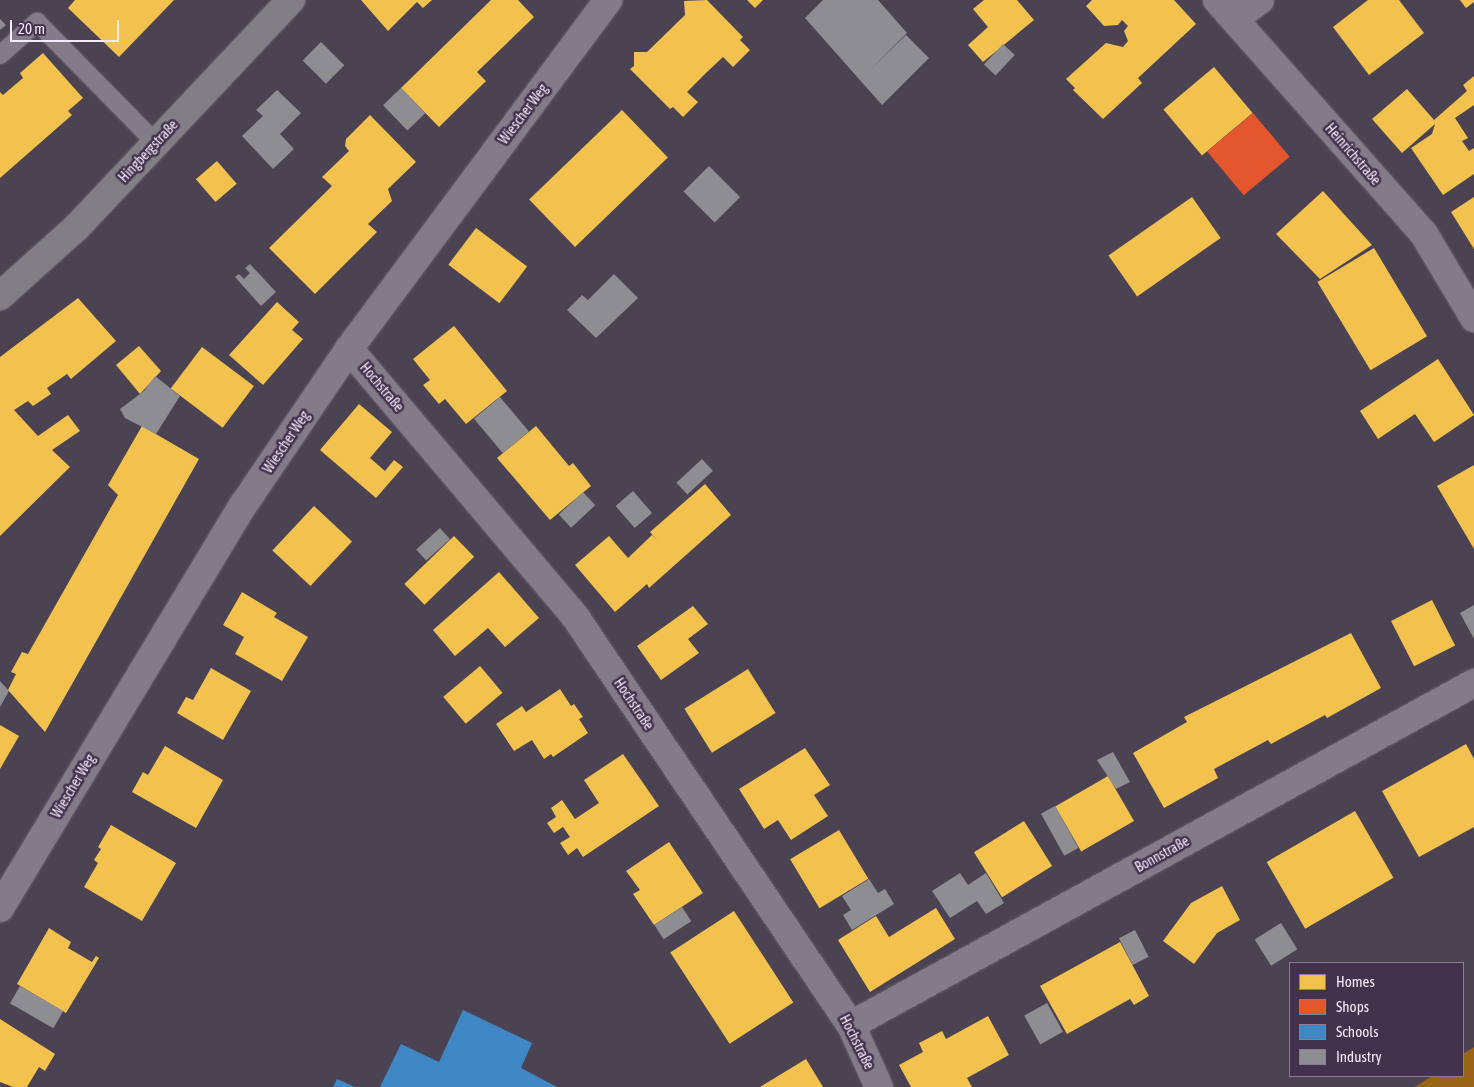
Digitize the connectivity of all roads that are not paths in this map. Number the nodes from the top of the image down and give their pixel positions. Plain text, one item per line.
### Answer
1 (608, 0) edge
2 (1260, 0) edge
3 (283, 3) edge
4 (1226, 9) edge
5 (0, 55) edge
6 (156, 142) junction
7 (0, 296) edge
8 (1474, 318) edge
9 (349, 349) junction
10 (1474, 683) edge
11 (0, 908) edge
12 (851, 1025) junction
13 (879, 1087) edge

1 - 9 street, Wiescher Weg
2 - 4 street
3 - 6 street, Hingbergstraße
4 - 8 street, Heinrichstraße
5 - 6 lane
6 - 7 street, Hingbergstraße
9 - 11 street, Wiescher Weg
9 - 12 street, Hochstraße
10 - 12 street, Bonnstraße
12 - 13 street, Hochstraße

